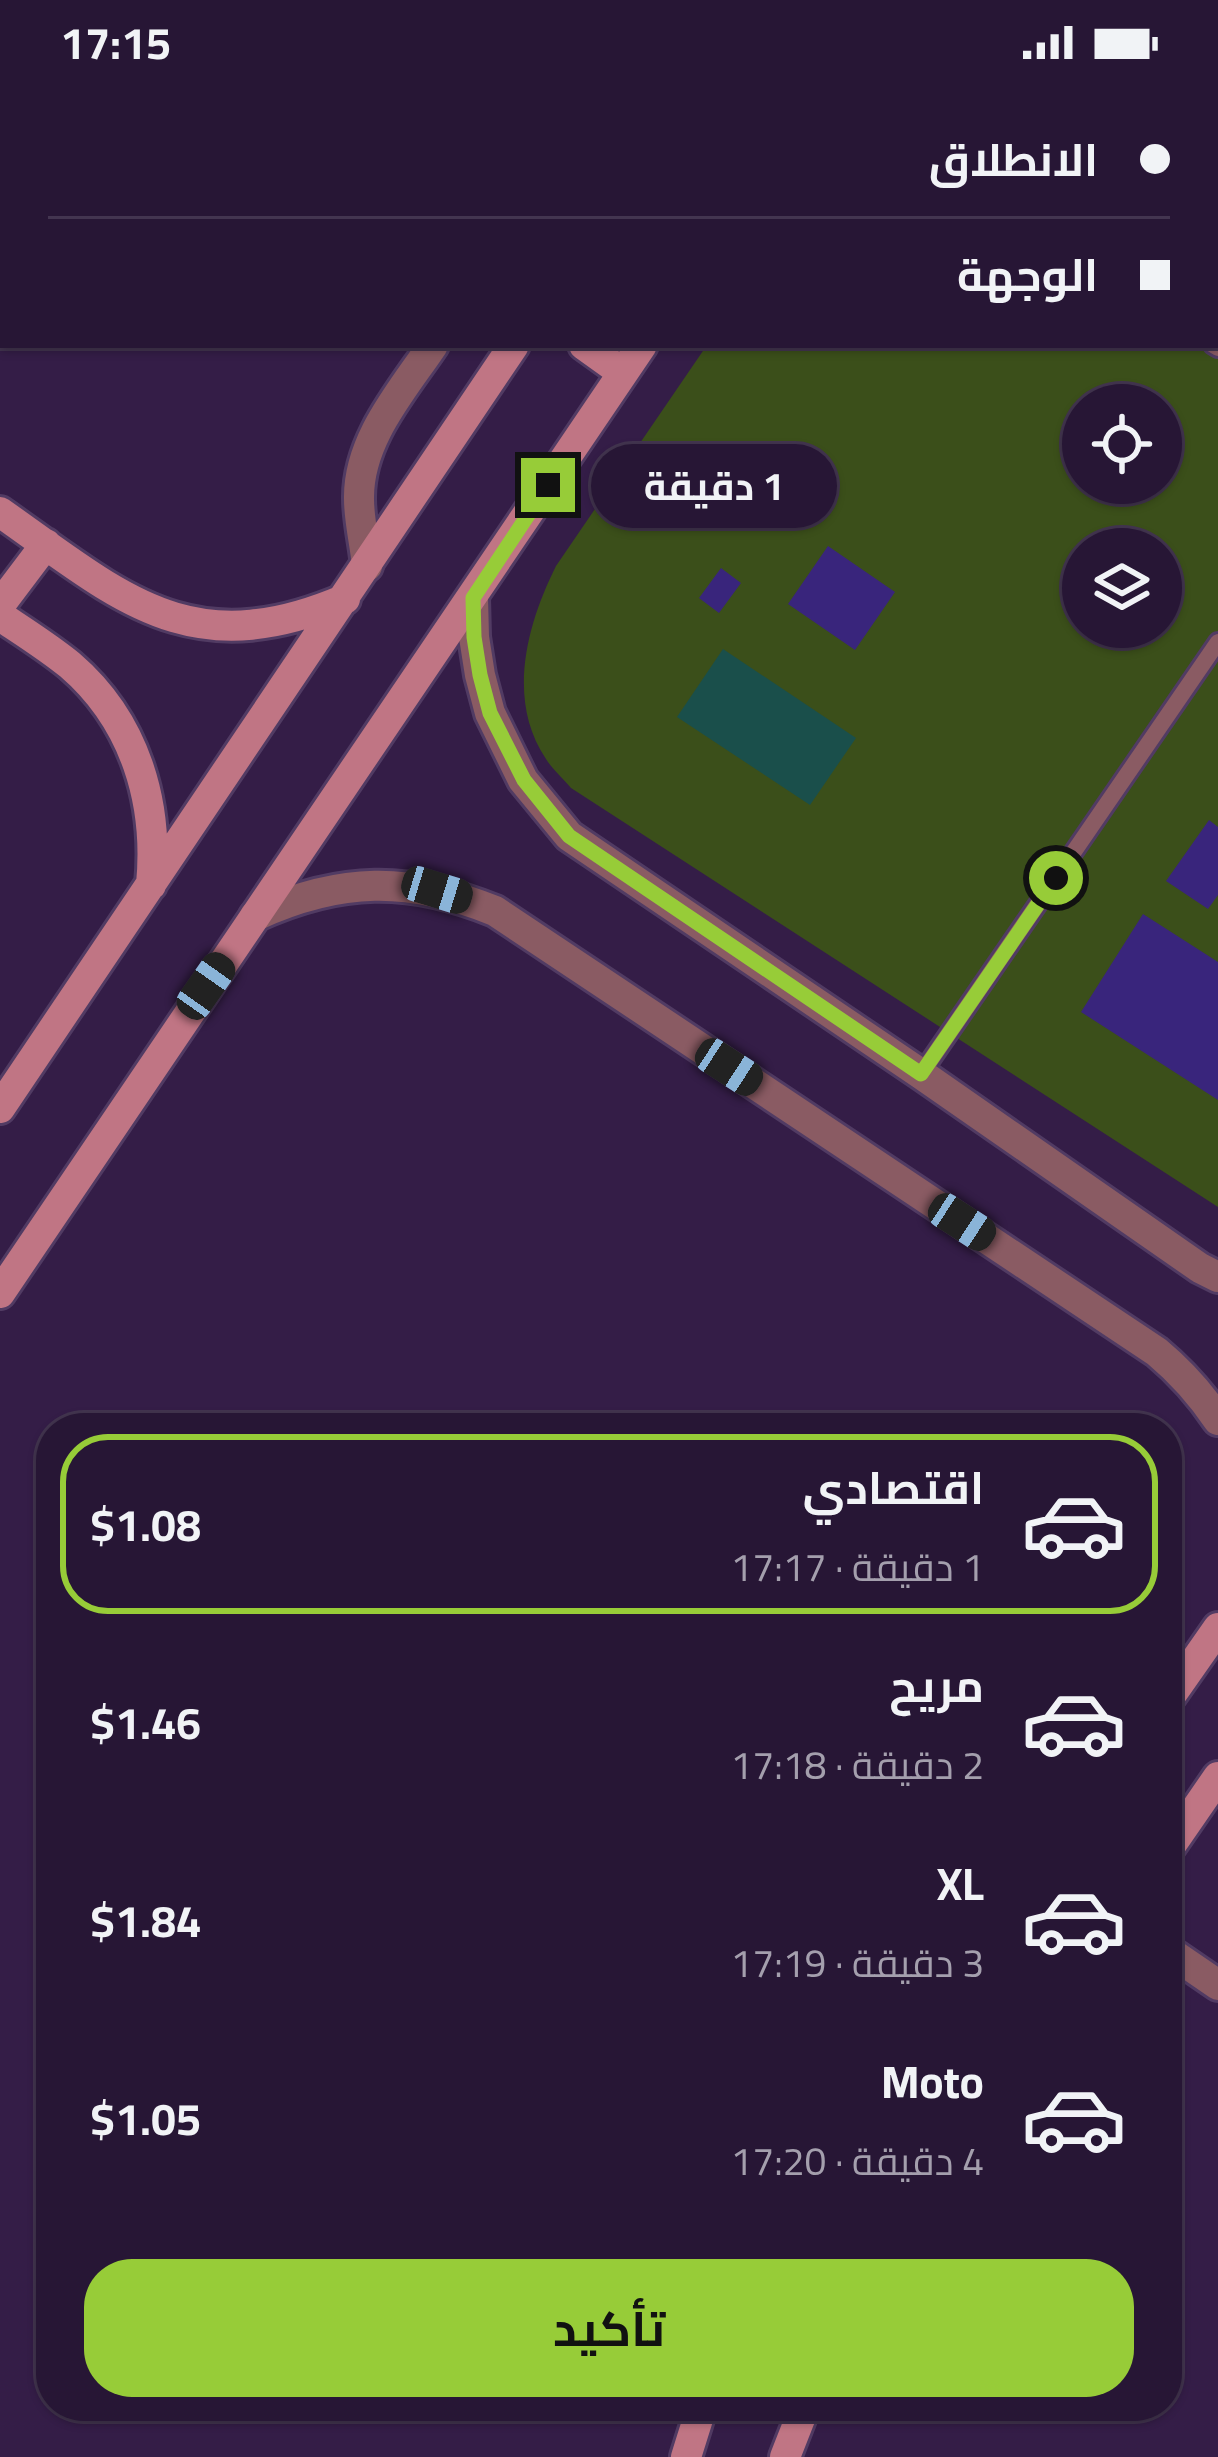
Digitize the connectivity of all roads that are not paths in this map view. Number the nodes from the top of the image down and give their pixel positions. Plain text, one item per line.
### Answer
1 (431, 348) edge
2 (512, 348) edge
3 (588, 348) edge
4 (640, 348) edge
5 (623, 373) junction
6 (0, 512) edge
7 (46, 544) junction
8 (367, 566) junction
9 (473, 598) junction
10 (345, 599) junction
11 (0, 605) edge
12 (0, 616) edge
13 (1218, 642) edge
14 (151, 887) junction
15 (255, 916) junction
16 (921, 1074) junction
17 (0, 1108) edge
18 (1218, 1277) edge
19 (0, 1293) edge
20 (1218, 1420) edge
21 (1218, 1628) edge
22 (1182, 1680) edge
23 (1218, 1777) edge
24 (1182, 1829) edge
25 (1182, 1961) edge
26 (1218, 1985) edge
27 (697, 2421) edge
28 (799, 2421) edge
29 (686, 2457) edge
30 (785, 2457) edge

1 - 8 street
2 - 8 main road
3 - 5 main road
4 - 5 main road
5 - 9 main road
6 - 7 main road
7 - 10 main road
7 - 11 main road
8 - 10 main road
9 - 15 main road
9 - 16 street
10 - 14 main road
12 - 14 main road
13 - 16 lane
14 - 17 main road
15 - 19 main road
15 - 20 street
16 - 18 street
21 - 22 main road
23 - 24 main road
25 - 26 street
27 - 29 main road
28 - 30 main road

